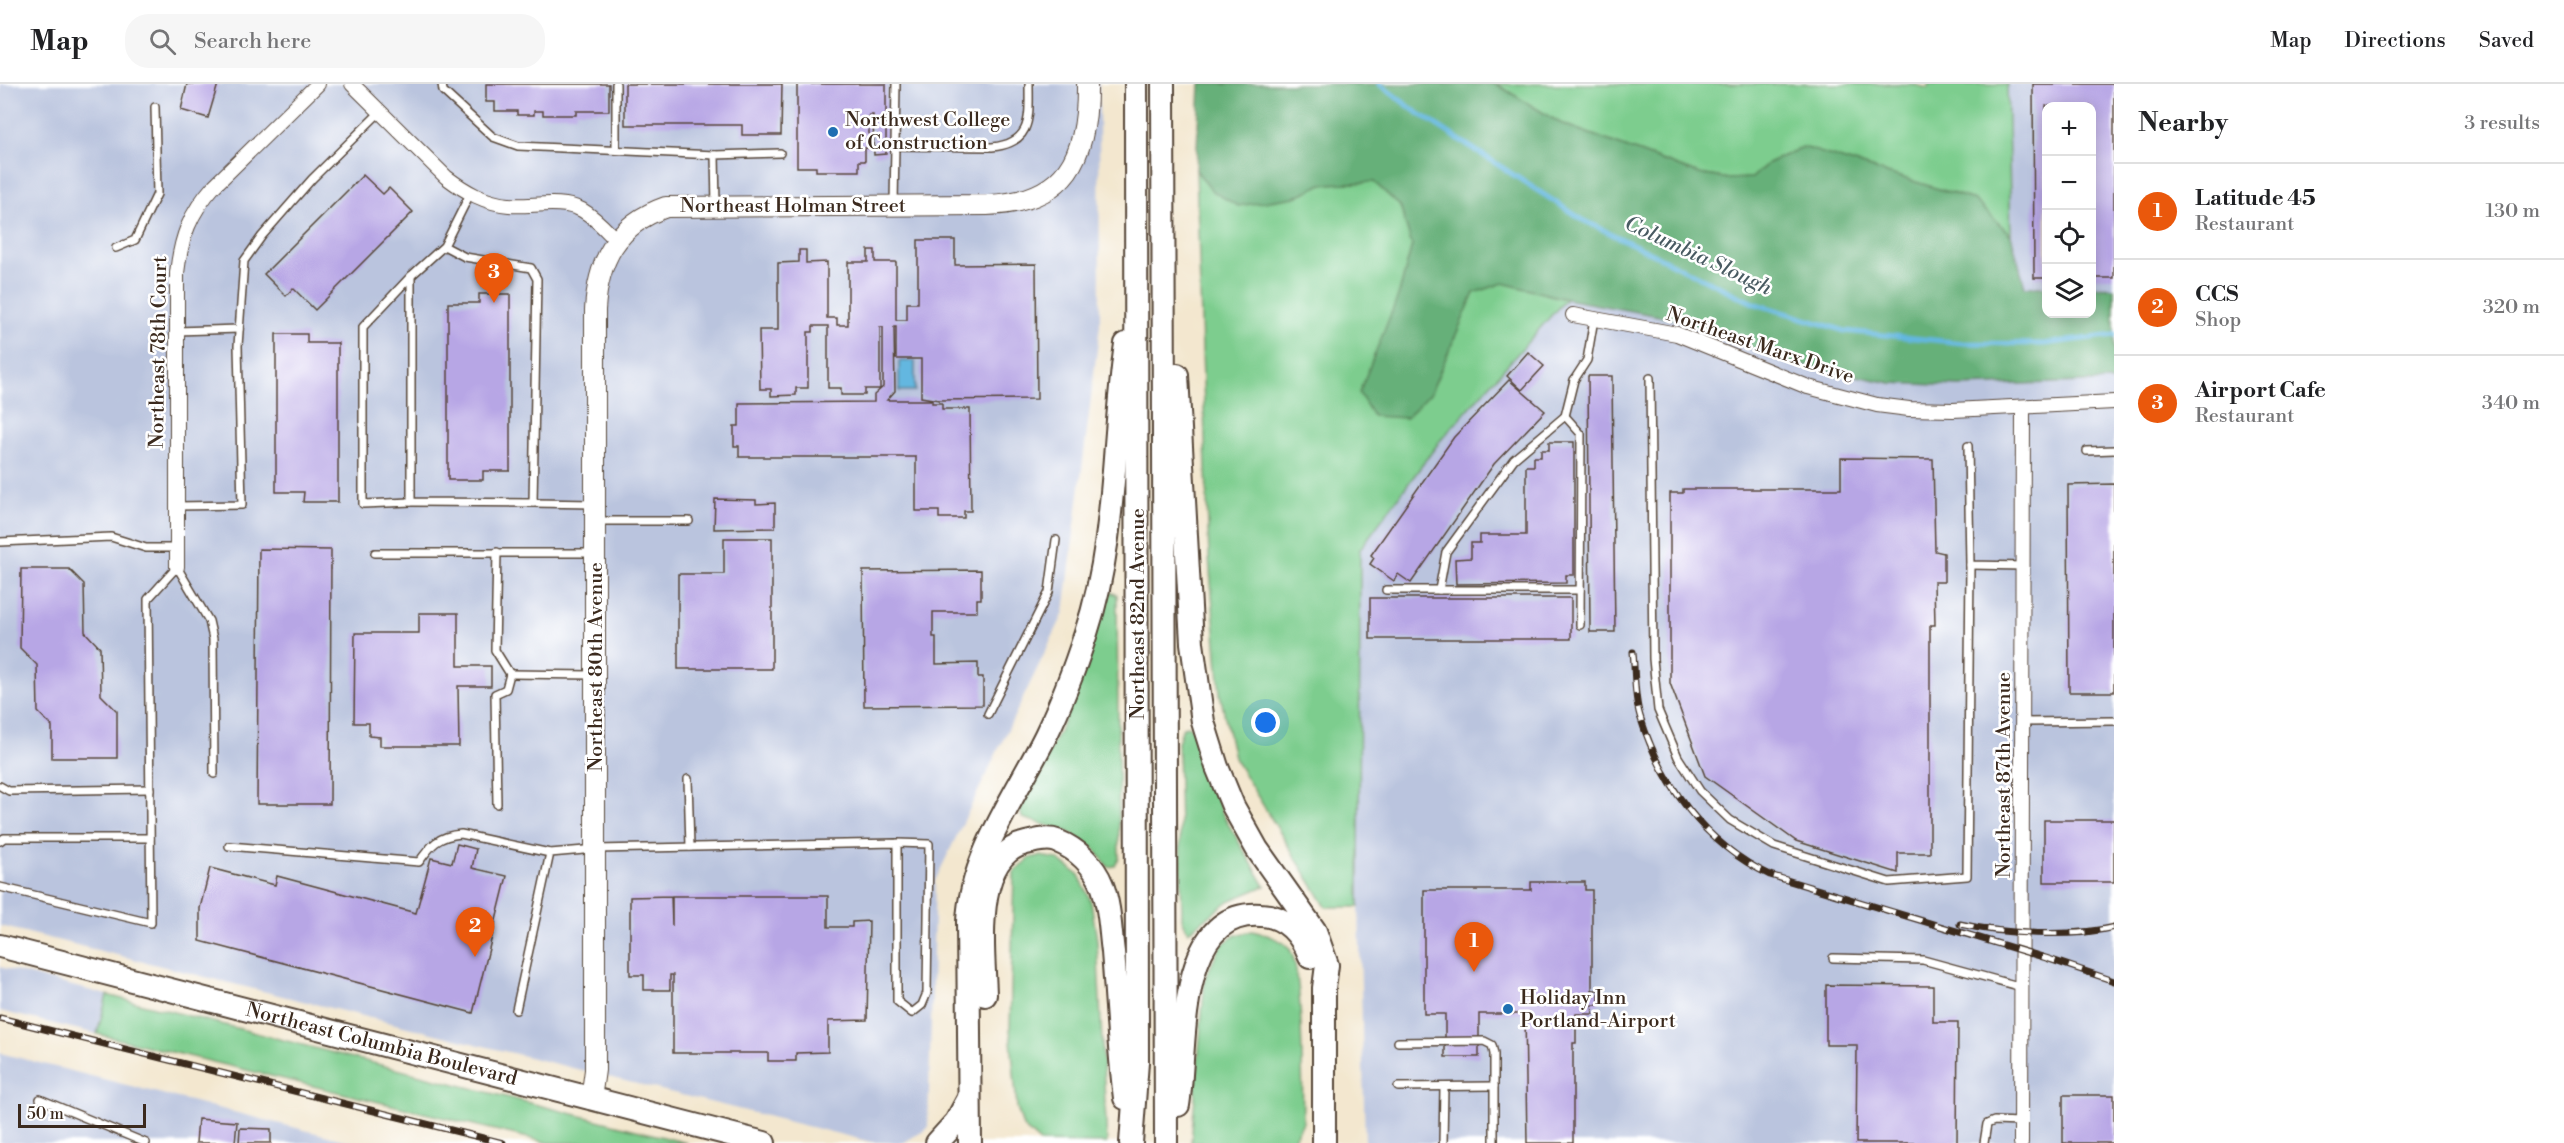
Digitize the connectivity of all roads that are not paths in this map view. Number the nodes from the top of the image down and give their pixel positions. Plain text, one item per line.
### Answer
1 (318, 84) edge
2 (352, 84) edge
3 (442, 84) edge
4 (616, 84) edge
5 (896, 84) edge
6 (1029, 84) edge
7 (1087, 84) edge
8 (1136, 84) edge
9 (1163, 84) edge
10 (155, 107) dead end
11 (380, 112) junction
12 (895, 146) junction
13 (616, 150) junction
14 (780, 153) dead end
15 (715, 155) junction
16 (470, 194) junction
17 (894, 205) junction
18 (716, 206) junction
19 (617, 241) junction
20 (444, 246) junction
21 (116, 248) dead end
22 (1163, 248) junction
23 (1137, 272) junction
24 (411, 276) junction
25 (1573, 315) dead end
26 (1593, 319) junction
27 (239, 329) junction
28 (177, 331) junction
29 (1650, 378) dead end
30 (2114, 402) edge
31 (2023, 407) junction
32 (1564, 416) junction
33 (1968, 446) dead end
34 (2114, 450) edge
35 (2086, 451) dead end
36 (411, 502) junction
37 (533, 503) junction
38 (177, 506) junction
39 (596, 512) junction
40 (689, 521) dead end
41 (1056, 540) dead end
42 (0, 542) edge
43 (177, 548) junction
44 (497, 552) junction
45 (375, 553) dead end
46 (596, 553) junction
47 (1970, 565) junction
48 (2023, 566) junction
49 (177, 567) junction
50 (1386, 590) dead end
51 (1439, 590) junction
52 (1580, 590) junction
53 (1580, 625) dead end
54 (510, 674) junction
55 (596, 675) junction
56 (988, 714) dead end
57 (2114, 721) edge
58 (2023, 722) junction
59 (214, 774) dead end
60 (688, 779) dead end
61 (0, 786) edge
62 (150, 789) junction
63 (497, 804) dead end
64 (150, 838) junction
65 (0, 841) edge
66 (897, 843) junction
67 (229, 846) dead end
68 (690, 848) junction
69 (596, 849) junction
70 (550, 853) junction
71 (0, 887) edge
72 (0, 946) edge
73 (1833, 958) dead end
74 (2022, 987) junction
75 (1324, 988) junction
76 (516, 1010) dead end
77 (1398, 1042) dead end
78 (1494, 1086) junction
79 (1398, 1087) dead end
80 (1444, 1087) junction
81 (970, 1096) junction
82 (40, 1099) dead end
83 (591, 1099) junction
84 (2021, 1122) junction
85 (146, 1143) edge
86 (764, 1143) edge
87 (937, 1143) edge
88 (970, 1143) edge
89 (986, 1143) edge
90 (1131, 1143) edge
91 (1166, 1143) edge
92 (1171, 1143) edge
93 (1324, 1143) edge
94 (1443, 1143) edge
95 (1494, 1143) edge
96 (1984, 1143) edge
97 (2021, 1143) edge

1 - 28 street, Northeast 78th Court
2 - 11 street
3 - 13 lane
4 - 13 lane
5 - 12 lane
6 - 12 lane
7 - 17 street, Northeast Holman Street
8 - 23 main road, Northeast 82nd Avenue
9 - 22 main road, Northeast 82nd Avenue
10 - 21 lane
11 - 16 street
11 - 27 lane
12 - 17 lane
13 - 15 lane
14 - 15 lane
15 - 18 lane
16 - 19 street
16 - 20 lane
17 - 18 street, Northeast Holman Street
18 - 19 street, Northeast Holman Street
19 - 39 street, Northeast 80th Avenue
20 - 24 lane
20 - 37 lane
22 - 75 main road
22 - 91 main road, Northeast 82nd Avenue
23 - 81 main road
23 - 90 main road, Northeast 82nd Avenue
24 - 36 lane
24 - 36 lane
25 - 26 street, Northeast Marx Drive
26 - 31 street, Northeast Marx Drive
26 - 32 lane
27 - 28 lane
27 - 38 lane
28 - 38 street, Northeast 78th Court
29 - 47 lane
30 - 31 street, Northeast Marx Drive
31 - 48 street, Northeast 87th Avenue
32 - 51 lane
32 - 52 lane
33 - 47 lane
34 - 35 lane
36 - 37 lane
37 - 39 lane
38 - 43 street, Northeast 78th Court
39 - 40 lane
39 - 46 street, Northeast 80th Avenue
41 - 56 lane
42 - 43 lane
43 - 49 street, Northeast 78th Court
44 - 45 lane
44 - 46 lane
44 - 54 lane
46 - 55 street, Northeast 80th Avenue
47 - 48 lane
48 - 58 street, Northeast 87th Avenue
49 - 59 lane
49 - 62 lane
50 - 51 lane
51 - 52 lane
52 - 53 lane
54 - 55 lane
54 - 63 lane
55 - 69 street, Northeast 80th Avenue
57 - 58 lane
58 - 74 street, Northeast 87th Avenue
60 - 68 lane
61 - 62 lane
62 - 64 lane
64 - 65 lane
64 - 71 lane
66 - 66 lane
66 - 68 lane
67 - 70 lane
68 - 69 lane
69 - 70 lane
69 - 83 street, Northeast 80th Avenue
70 - 76 lane
72 - 83 main road, Northeast Columbia Boulevard
73 - 74 lane
74 - 84 street, Northeast 87th Avenue
75 - 92 main road
75 - 93 main road
77 - 78 lane
78 - 80 lane
78 - 95 lane
79 - 80 lane
80 - 94 lane
81 - 87 main road
81 - 88 main road
82 - 85 lane
83 - 86 main road, Northeast Columbia Boulevard
84 - 96 lane
84 - 97 street, Northeast 87th Avenue
89 - 90 main road

